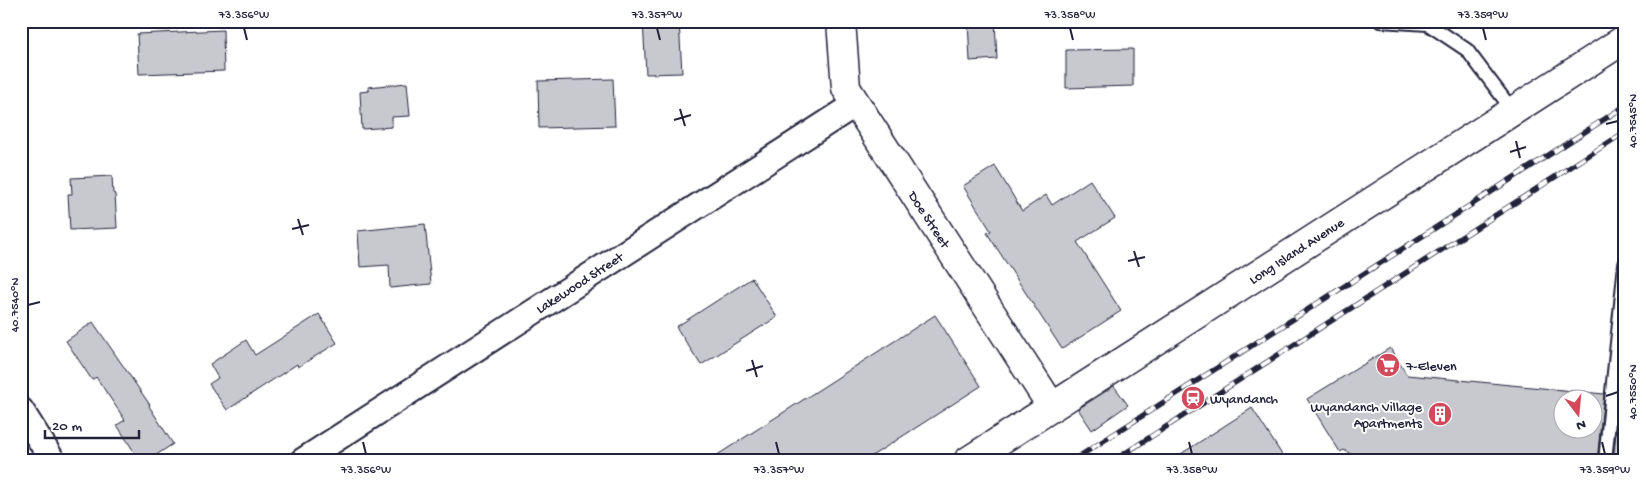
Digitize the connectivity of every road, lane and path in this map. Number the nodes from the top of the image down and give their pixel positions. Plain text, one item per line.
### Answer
1 (841, 21) edge
2 (1380, 21) edge
3 (1625, 39) edge
4 (856, 104) junction
5 (1513, 111) junction
6 (1625, 264) edge
7 (1052, 407) junction
8 (21, 410) edge
9 (53, 461) edge
10 (302, 461) edge
11 (968, 461) edge
12 (1605, 461) edge

1 - 4 street, Doe Street
2 - 5 lane
3 - 5 street, Long Island Avenue
4 - 7 street, Doe Street
4 - 10 street, Lakewood Street
5 - 7 street, Long Island Avenue
6 - 12 lane
7 - 11 street, Long Island Avenue
8 - 9 street

